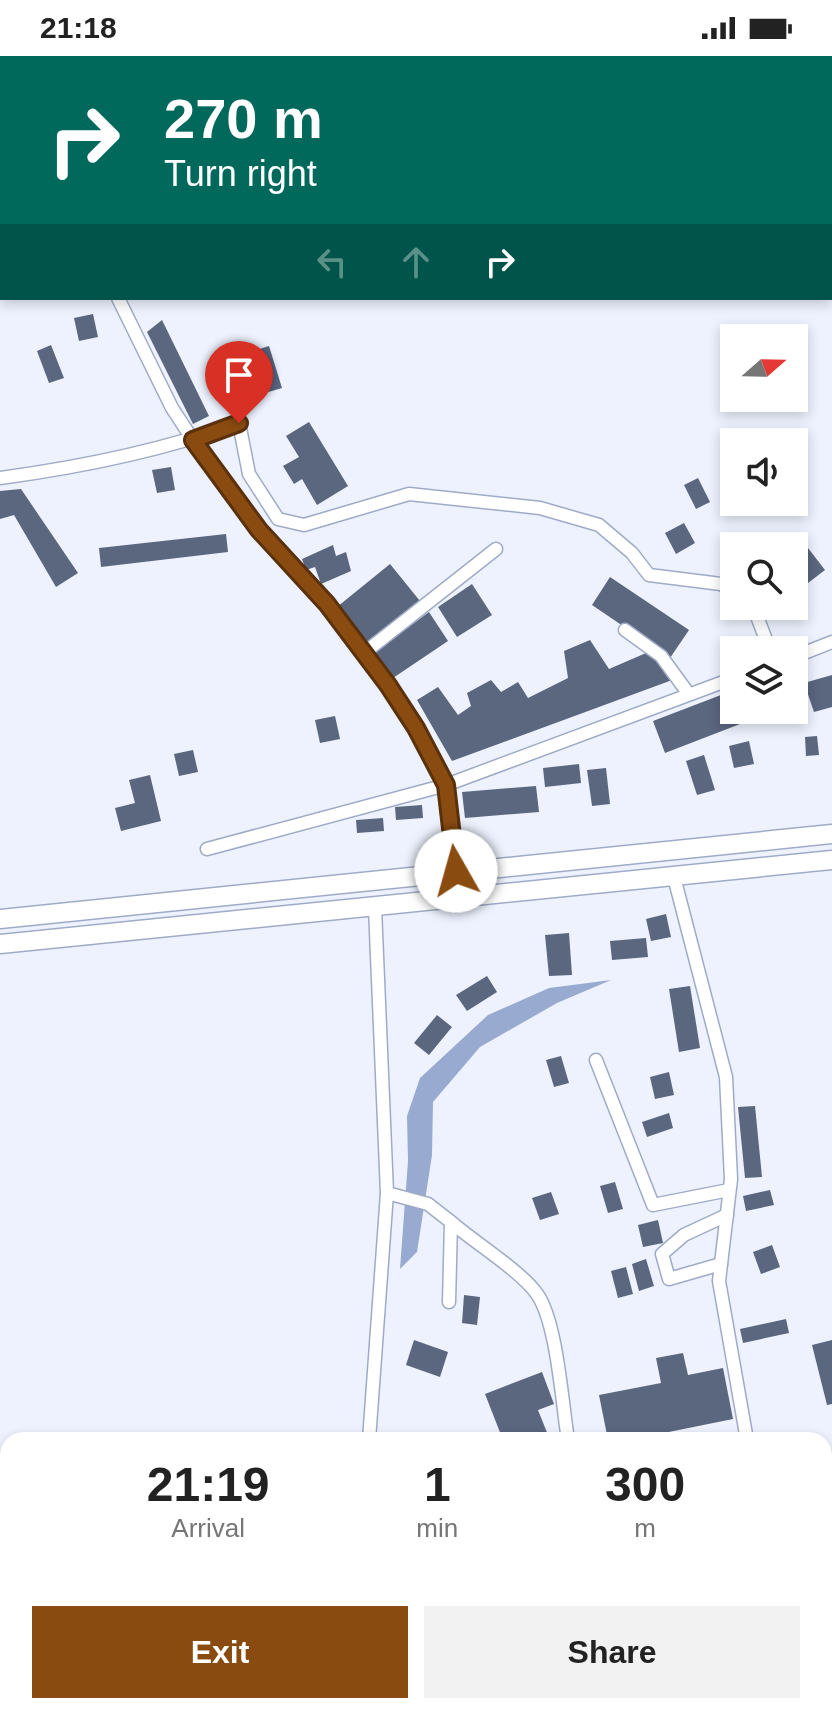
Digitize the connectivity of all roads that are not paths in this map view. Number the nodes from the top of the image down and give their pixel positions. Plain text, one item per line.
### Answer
1 (119, 300) edge
2 (193, 440) junction
3 (0, 478) edge
4 (496, 549) dead end
5 (720, 584) edge
6 (625, 630) dead end
7 (832, 642) edge
8 (808, 651) edge
9 (364, 653) junction
10 (720, 683) edge
11 (688, 693) junction
12 (446, 785) junction
13 (832, 834) edge
14 (207, 849) dead end
15 (832, 860) edge
16 (456, 871) junction
17 (674, 877) junction
18 (375, 908) junction
19 (0, 919) edge
20 (0, 944) edge
21 (596, 1060) dead end
22 (729, 1190) junction
23 (393, 1195) junction
24 (727, 1215) junction
25 (451, 1222) junction
26 (721, 1264) junction
27 (449, 1302) dead end
28 (370, 1432) edge
29 (567, 1432) edge
30 (746, 1432) edge

1 - 2 street
2 - 3 street
2 - 5 street
2 - 9 street
4 - 9 street
6 - 11 street
7 - 8 street
9 - 12 street
10 - 11 street
11 - 12 street
12 - 14 street
12 - 16 street
13 - 16 highway
15 - 17 highway
16 - 19 highway
17 - 18 highway
17 - 22 street
18 - 20 highway
18 - 23 street
21 - 22 street
22 - 24 street
23 - 25 street
23 - 28 street
24 - 26 street
24 - 26 street
25 - 27 street
25 - 29 street
26 - 30 street

